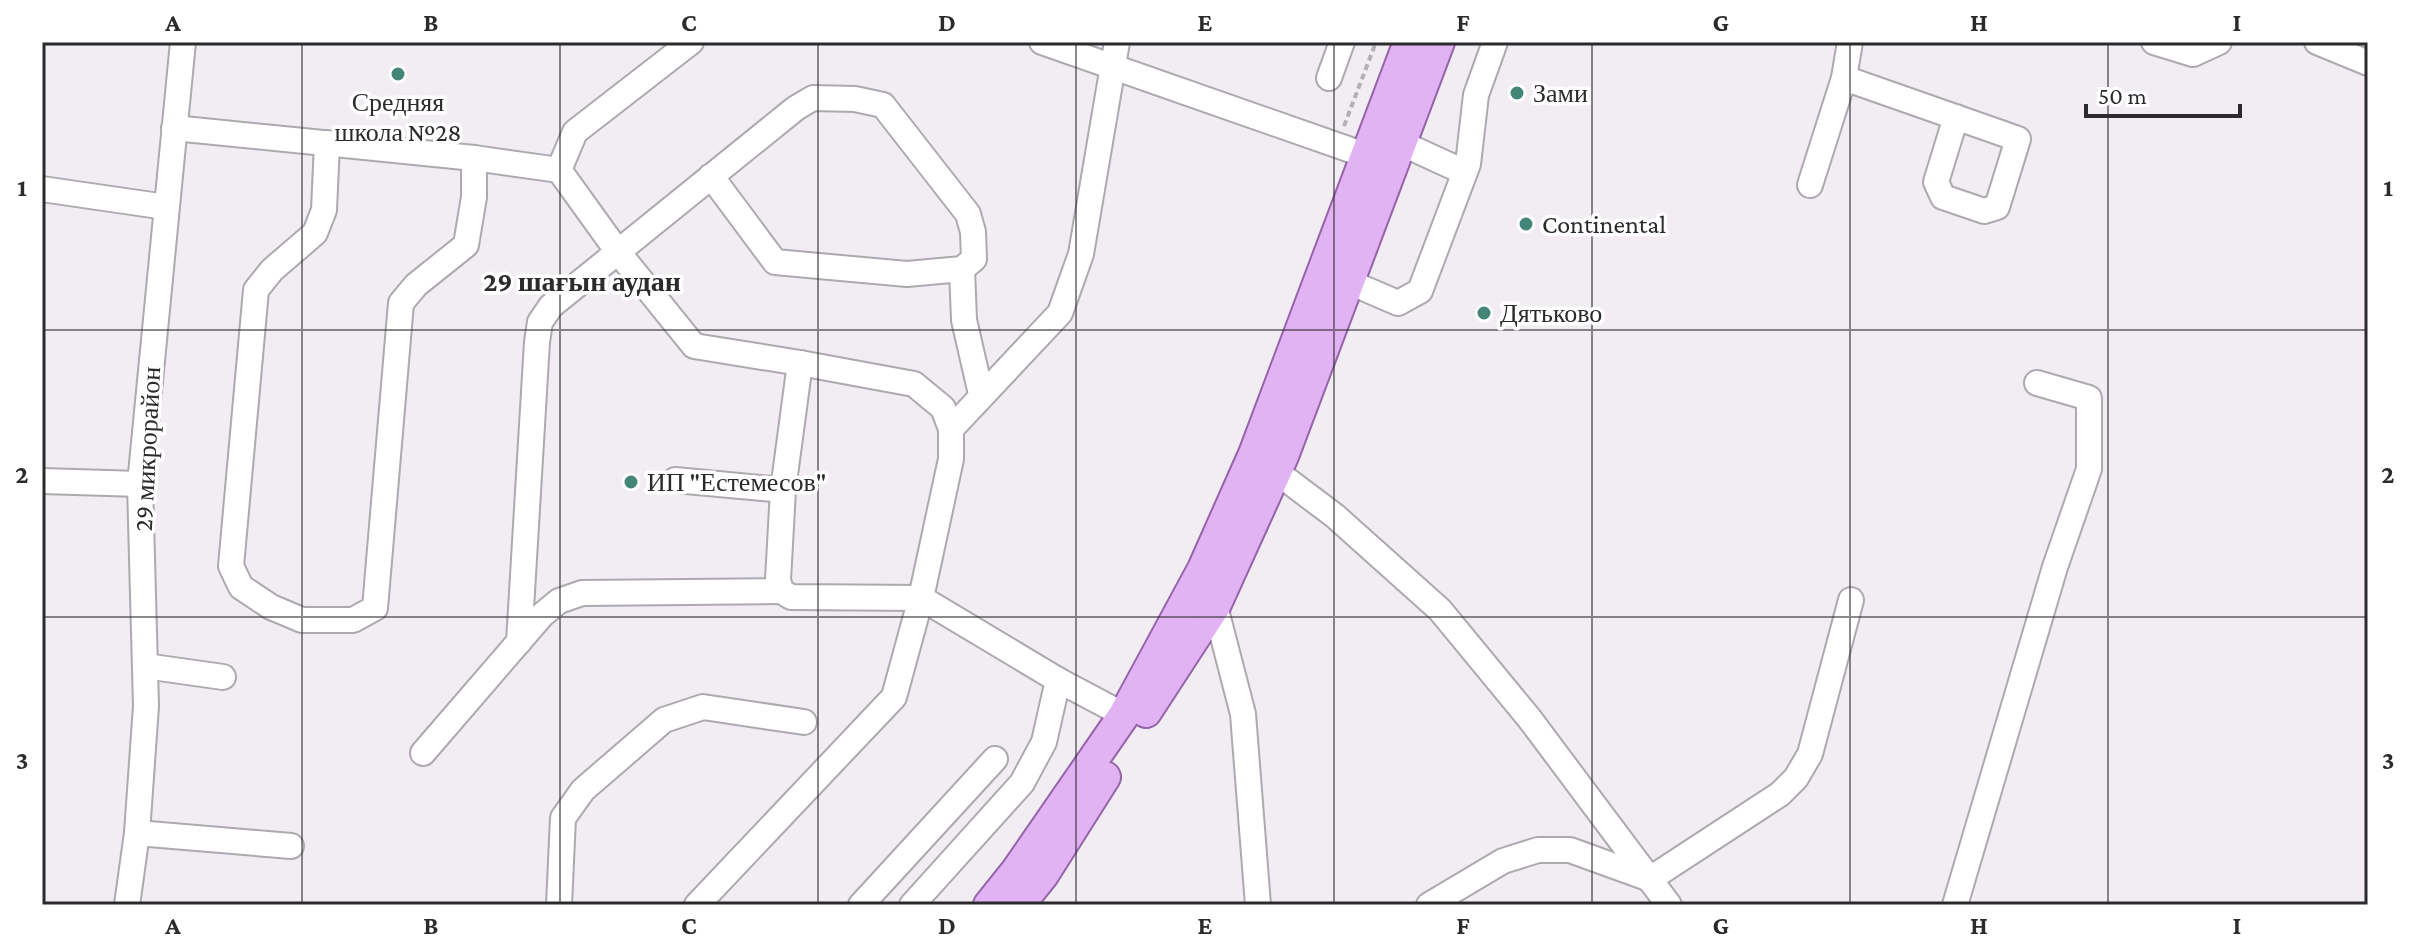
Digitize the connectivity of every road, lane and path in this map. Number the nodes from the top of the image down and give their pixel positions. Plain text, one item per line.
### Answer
1 (183, 42) edge
2 (691, 42) edge
3 (1042, 42) edge
4 (1117, 42) edge
5 (1342, 42) edge
6 (1376, 42) edge
7 (1409, 42) edge
8 (1439, 42) edge
9 (1495, 42) edge
10 (1850, 42) edge
11 (2154, 42) edge
12 (2219, 42) edge
13 (2317, 42) edge
14 (2195, 48) edge
15 (2368, 63) edge
16 (1112, 67) junction
17 (1329, 78) dead end
18 (1844, 78) junction
19 (1956, 117) dead end
20 (174, 128) junction
21 (327, 143) junction
22 (1374, 151) junction
23 (474, 158) junction
24 (559, 170) junction
25 (1464, 172) junction
26 (711, 176) junction
27 (1810, 185) dead end
28 (42, 189) edge
29 (166, 207) junction
30 (618, 252) junction
31 (962, 269) junction
32 (1349, 282) junction
33 (800, 363) junction
34 (2037, 383) dead end
35 (981, 394) junction
36 (951, 429) junction
37 (1265, 463) junction
38 (675, 480) dead end
39 (42, 481) edge
40 (140, 484) junction
41 (783, 490) junction
42 (781, 591) junction
43 (921, 598) junction
44 (1851, 600) dead end
45 (1215, 606) junction
46 (519, 642) junction
47 (145, 666) junction
48 (223, 677) dead end
49 (1058, 680) junction
50 (1132, 719) junction
51 (804, 722) dead end
52 (423, 753) dead end
53 (995, 759) dead end
54 (137, 833) junction
55 (291, 846) dead end
56 (1650, 879) junction
57 (127, 905) edge
58 (559, 905) edge
59 (697, 905) edge
60 (861, 905) edge
61 (912, 905) edge
62 (989, 905) edge
63 (1019, 905) edge
64 (1258, 905) edge
65 (1429, 905) edge
66 (1669, 905) edge
67 (1955, 905) edge

1 - 20 street, 29 микрорайон
2 - 24 street
3 - 16 street
4 - 16 street
5 - 17 street
6 - 22 path
7 - 22 main road
8 - 22 main road
9 - 25 street
10 - 18 street
11 - 14 street
12 - 14 street
13 - 15 street
16 - 22 street
16 - 35 street
18 - 19 street
18 - 27 street
20 - 21 street
20 - 29 street, 29 микрорайон
21 - 23 street
21 - 23 street
22 - 25 street
22 - 32 main road
22 - 37 main road
23 - 24 street
24 - 30 street
25 - 32 street
26 - 30 street
26 - 31 street
26 - 31 street
28 - 29 street
29 - 40 street, 29 микрорайон
30 - 33 street
30 - 46 street
31 - 35 street
32 - 37 main road
33 - 36 street
33 - 41 street
34 - 67 street
35 - 36 street
36 - 43 street
37 - 45 main road
37 - 50 main road
37 - 56 street
38 - 41 street
39 - 40 street
40 - 47 street, 29 микрорайон
41 - 42 street
42 - 43 street
42 - 46 street
43 - 49 street
43 - 59 street
44 - 56 street
45 - 50 main road
45 - 64 street
46 - 52 street
47 - 48 street
47 - 54 street, 29 микрорайон
49 - 50 street
49 - 61 street
50 - 62 main road
50 - 63 main road
51 - 58 street
53 - 60 street
54 - 55 street
54 - 57 street, 29 микрорайон
56 - 65 street
56 - 66 street

